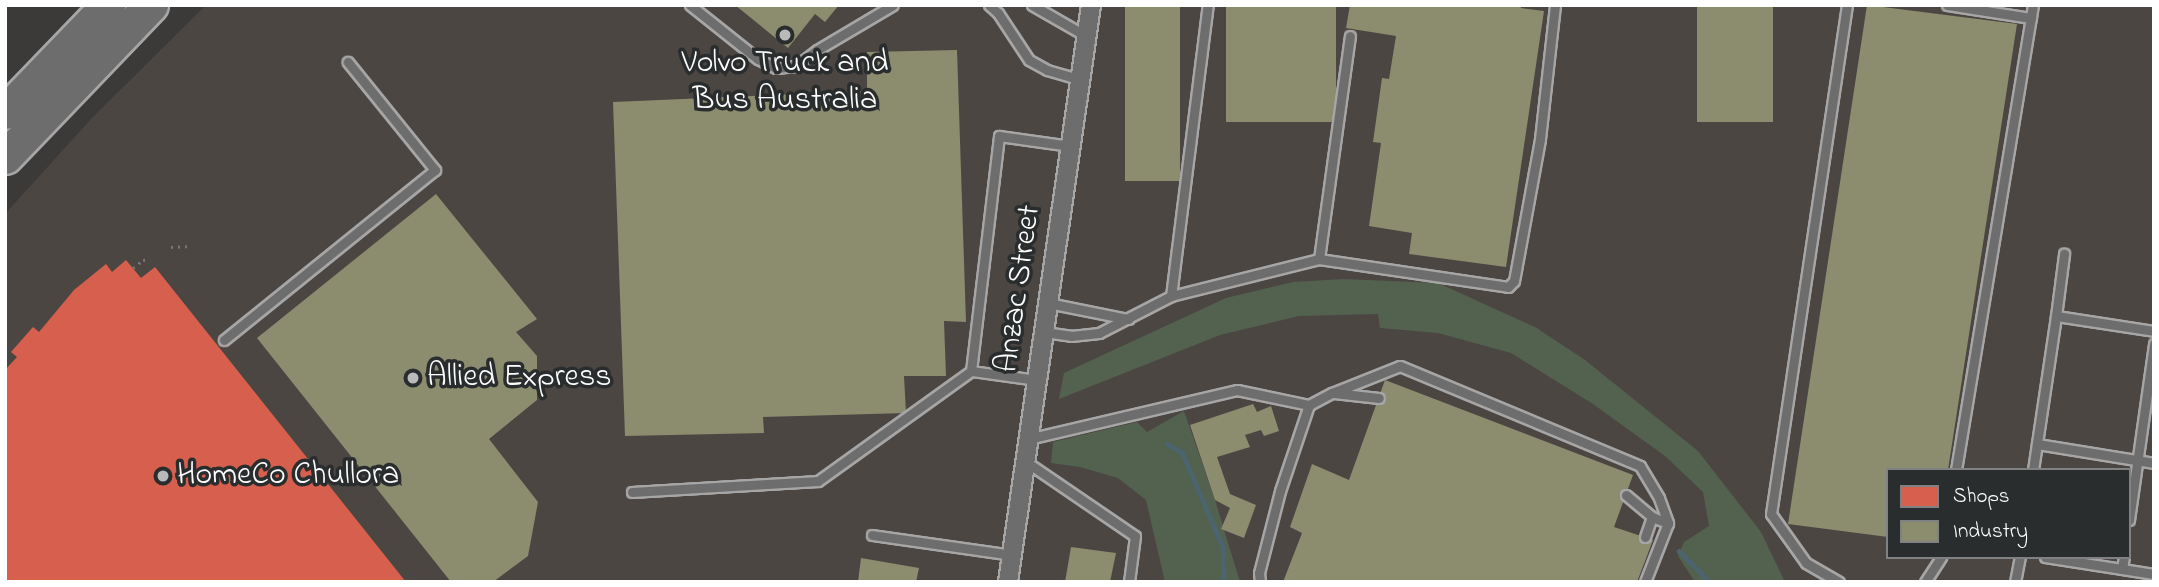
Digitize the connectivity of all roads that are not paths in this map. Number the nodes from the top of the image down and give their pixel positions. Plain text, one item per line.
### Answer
1 (108, 5) edge
2 (151, 5) edge
3 (690, 5) edge
4 (893, 5) edge
5 (989, 5) edge
6 (1091, 5) edge
7 (1208, 5) edge
8 (1555, 5) edge
9 (1847, 5) edge
10 (1947, 5) edge
11 (2033, 5) edge
12 (1036, 6) edge
13 (2031, 18) junction
14 (1086, 36) junction
15 (1350, 36) dead end
16 (348, 62) dead end
17 (1079, 79) junction
18 (5, 112) edge
19 (1070, 146) junction
20 (5, 157) edge
21 (2064, 254) dead end
22 (1319, 259) junction
23 (1171, 296) junction
24 (1048, 303) junction
25 (2056, 316) junction
26 (1128, 319) junction
27 (2154, 331) edge
28 (1044, 332) junction
29 (224, 340) dead end
30 (2154, 344) edge
31 (971, 370) junction
32 (1037, 380) junction
33 (1332, 393) junction
34 (1379, 398) dead end
35 (1308, 405) junction
36 (1028, 439) junction
37 (2037, 444) junction
38 (1025, 461) junction
39 (2137, 461) junction
40 (2154, 463) edge
41 (1956, 468) edge
42 (2033, 468) edge
43 (632, 492) dead end
44 (1626, 495) dead end
45 (2131, 505) edge
46 (1652, 517) junction
47 (1668, 523) junction
48 (872, 535) dead end
49 (1644, 537) dead end
50 (1012, 555) junction
51 (1940, 559) edge
52 (2020, 559) edge
53 (2058, 559) edge
54 (2124, 559) edge
55 (2122, 569) junction
56 (2154, 574) edge
57 (1008, 582) edge
58 (1129, 582) edge
59 (1260, 582) edge
60 (1645, 582) edge
61 (1839, 582) edge
62 (1925, 582) edge
63 (2015, 582) edge

1 - 18 highway
2 - 20 highway
3 - 4 lane
5 - 17 lane
6 - 14 street, Anzac Street
7 - 23 lane
8 - 22 lane
9 - 61 lane
10 - 13 lane
11 - 13 lane
12 - 14 lane
13 - 41 lane
14 - 17 street, Anzac Street
15 - 22 lane
16 - 29 lane
17 - 19 street, Anzac Street
19 - 24 street, Anzac Street
19 - 31 lane
21 - 25 lane
22 - 23 lane
23 - 26 lane
24 - 26 lane
24 - 28 street, Anzac Street
25 - 27 lane
25 - 37 lane
26 - 28 lane
28 - 32 street, Anzac Street
30 - 39 lane
31 - 32 lane
31 - 43 lane
32 - 36 street, Anzac Street
33 - 34 lane
33 - 35 lane
33 - 47 lane
35 - 36 lane
35 - 59 lane
36 - 38 street, Anzac Street
37 - 39 lane
37 - 42 lane
38 - 50 street, Anzac Street
38 - 58 lane
39 - 40 lane
39 - 45 lane
44 - 46 lane
46 - 47 lane
46 - 49 lane
47 - 60 lane
48 - 50 lane
50 - 57 street, Anzac Street
51 - 62 lane
52 - 63 lane
53 - 55 lane
54 - 55 lane
55 - 56 lane

